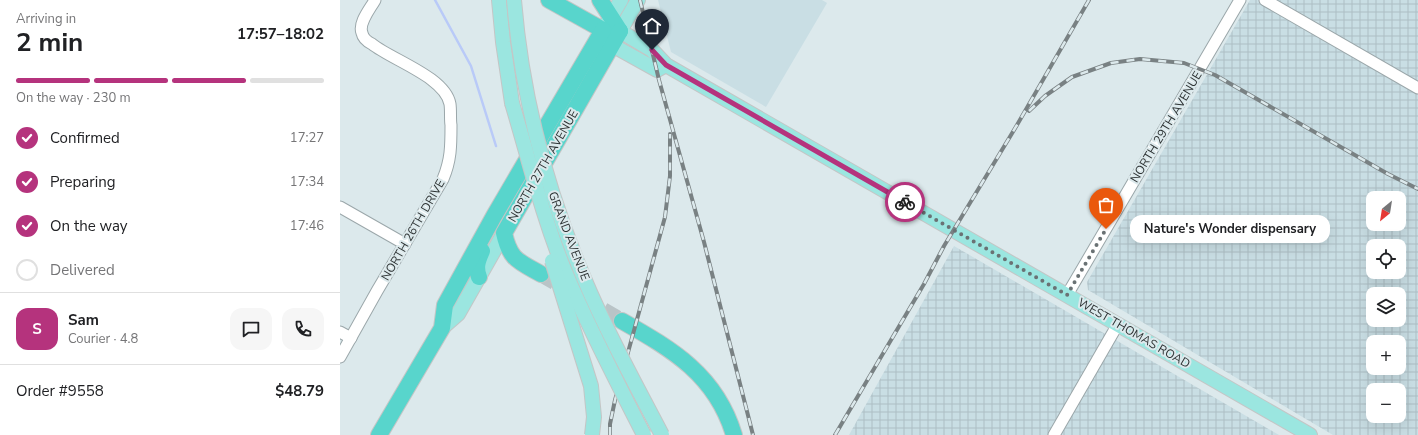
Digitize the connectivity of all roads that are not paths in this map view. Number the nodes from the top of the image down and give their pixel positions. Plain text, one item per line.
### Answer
1 (375, 0) edge
2 (499, 0) edge
3 (514, 0) edge
4 (549, 0) edge
5 (600, 0) edge
6 (621, 0) edge
7 (638, 0) edge
8 (1240, 0) edge
9 (1265, 0) edge
10 (607, 24) junction
11 (620, 31) junction
12 (612, 45) junction
13 (666, 65) junction
14 (1418, 88) edge
15 (512, 102) junction
16 (340, 207) edge
17 (494, 216) junction
18 (504, 233) junction
19 (405, 244) junction
20 (541, 274) tunnel mouth
21 (479, 277) junction
22 (1067, 295) junction
23 (622, 321) tunnel mouth
24 (1118, 324) junction
25 (442, 328) junction
26 (340, 332) edge
27 (351, 338) junction
28 (340, 357) edge
29 (379, 435) edge
30 (592, 435) edge
31 (644, 435) edge
32 (662, 435) edge
33 (734, 435) edge
34 (1054, 435) edge
35 (1310, 435) edge

1 - 19 street, NORTH 26TH DRIVE
2 - 15 main road, GRAND AVENUE
3 - 32 main road, GRAND AVENUE, bridge
4 - 10 highway, WEST THOMAS ROAD
5 - 10 highway
6 - 10 main road, NORTH 27TH AVENUE
7 - 11 main road, NORTH 27TH AVENUE
8 - 22 street, NORTH 29TH AVENUE
9 - 14 street
10 - 11 highway, WEST THOMAS ROAD
10 - 12 main road, WEST THOMAS ROAD
10 - 17 highway, NORTH 27TH AVENUE
11 - 12 highway, NORTH 27TH AVENUE
11 - 13 main road, WEST THOMAS ROAD
12 - 13 main road, WEST THOMAS ROAD
12 - 18 highway, NORTH 27TH AVENUE
13 - 22 main road, WEST THOMAS ROAD
15 - 30 main road, bridge
15 - 31 main road, GRAND AVENUE, bridge
16 - 19 street
17 - 21 highway
17 - 25 highway, NORTH 27TH AVENUE
18 - 20 highway
18 - 21 main road, NORTH 27TH AVENUE
19 - 27 street, NORTH 26TH DRIVE
21 - 25 main road, NORTH 27TH AVENUE
22 - 24 main road, WEST THOMAS ROAD
23 - 33 highway
24 - 34 street
24 - 35 main road, WEST THOMAS ROAD
25 - 29 highway, NORTH 27TH AVENUE
26 - 27 street
27 - 28 street, NORTH 26TH DRIVE

